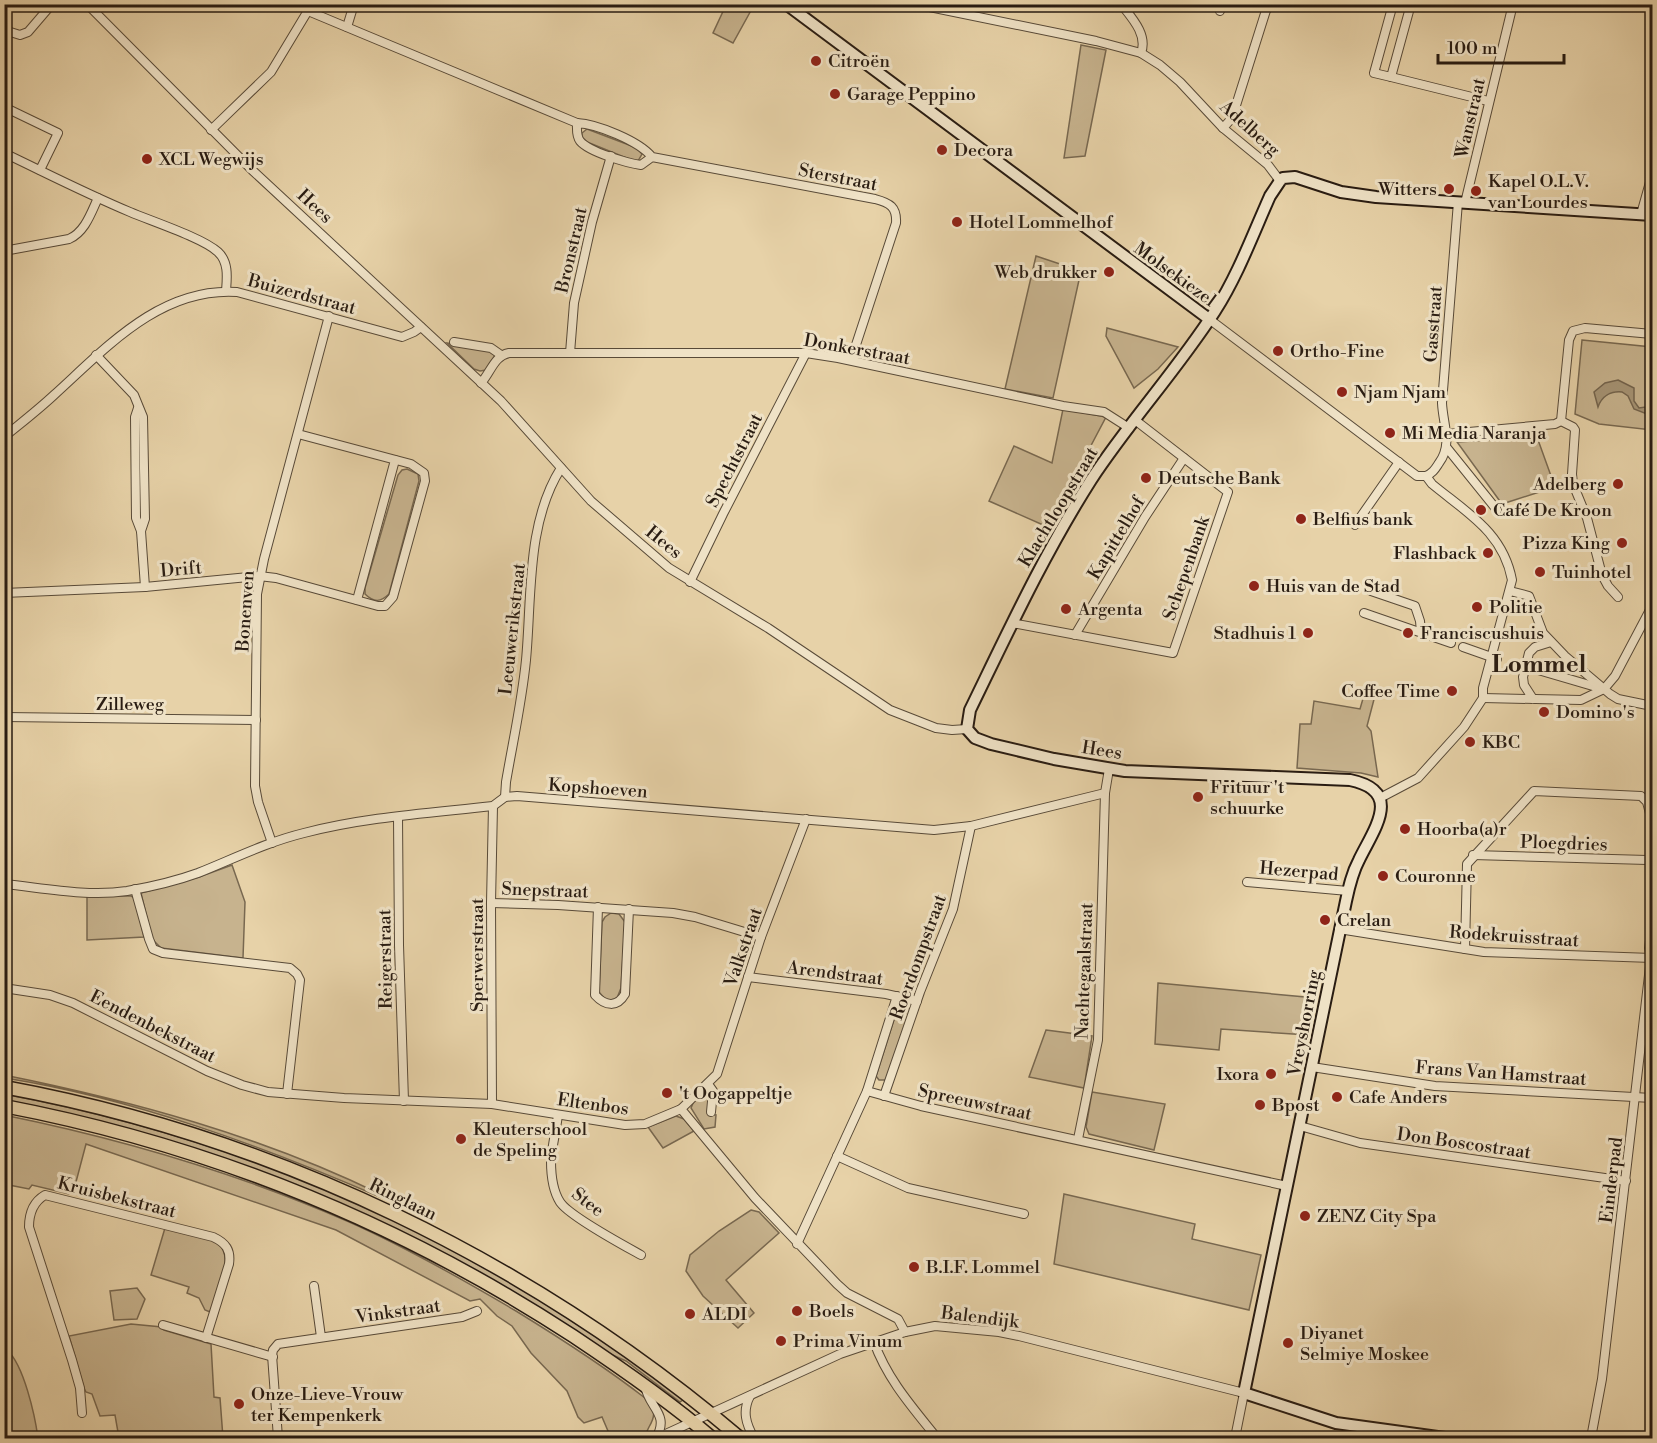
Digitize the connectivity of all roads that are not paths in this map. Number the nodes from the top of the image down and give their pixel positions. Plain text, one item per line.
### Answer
1 (52, 4) edge
2 (87, 4) edge
3 (354, 4) edge
4 (786, 4) edge
5 (915, 4) edge
6 (1121, 4) edge
7 (1253, 4) edge
8 (1393, 4) edge
9 (1411, 4) edge
10 (1513, 4) edge
11 (1268, 7) edge
12 (310, 8) edge
13 (347, 27) junction
14 (4, 30) edge
15 (1141, 53) junction
16 (1391, 77) junction
17 (1488, 101) junction
18 (4, 107) edge
19 (577, 123) junction
20 (1223, 128) junction
21 (211, 130) junction
22 (4, 153) edge
23 (611, 156) junction
24 (652, 157) junction
25 (40, 170) junction
26 (1653, 175) edge
27 (1280, 181) junction
28 (98, 198) junction
29 (1462, 203) junction
30 (1641, 214) junction
31 (1653, 215) edge
32 (4, 251) edge
33 (226, 291) junction
34 (329, 316) junction
35 (1209, 319) junction
36 (421, 327) junction
37 (1653, 334) edge
38 (454, 342) dead end
39 (570, 353) junction
40 (806, 353) junction
41 (96, 355) junction
42 (501, 355) junction
43 (851, 360) junction
44 (481, 383) junction
45 (1561, 421) junction
46 (1132, 424) junction
47 (298, 434) junction
48 (1447, 434) junction
49 (4, 436) edge
50 (1447, 448) junction
51 (1184, 458) junction
52 (395, 460) junction
53 (1399, 462) junction
54 (561, 468) junction
55 (1426, 476) junction
56 (1228, 492) joint
57 (1497, 510) dead end
58 (1355, 525) dead end
59 (259, 576) junction
60 (690, 582) junction
61 (145, 587) junction
62 (1371, 591) dead end
63 (1510, 591) junction
64 (4, 593) edge
65 (1618, 597) dead end
66 (357, 600) junction
67 (1653, 606) edge
68 (1364, 613) dead end
69 (1012, 623) junction
70 (1422, 632) junction
71 (1076, 635) junction
72 (1451, 642) dead end
73 (1551, 642) junction
74 (1463, 647) dead end
75 (1495, 658) junction
76 (1525, 666) junction
77 (1605, 689) junction
78 (1483, 698) junction
79 (1533, 699) junction
80 (1653, 706) edge
81 (4, 717) edge
82 (256, 720) junction
83 (966, 729) junction
84 (1109, 769) junction
85 (1105, 793) junction
86 (506, 797) junction
87 (1380, 798) junction
88 (493, 806) junction
89 (398, 818) junction
90 (806, 819) junction
91 (1653, 821) edge
92 (970, 825) junction
93 (272, 843) junction
94 (1473, 855) junction
95 (1653, 863) edge
96 (1247, 882) dead end
97 (4, 884) edge
98 (135, 889) junction
99 (1348, 891) junction
100 (491, 903) junction
101 (598, 908) junction
102 (629, 909) junction
103 (1653, 925) edge
104 (1339, 929) junction
105 (762, 937) junction
106 (1466, 949) junction
107 (1652, 958) edge
108 (748, 977) junction
109 (4, 988) edge
110 (897, 996) junction
111 (917, 1001) junction
112 (1312, 1067) junction
113 (708, 1084) junction
114 (4, 1087) edge
115 (867, 1091) junction
116 (287, 1094) junction
117 (884, 1096) junction
118 (1636, 1097) junction
119 (1653, 1098) edge
120 (404, 1101) junction
121 (492, 1104) junction
122 (4, 1106) edge
123 (681, 1109) junction
124 (711, 1112) dead end
125 (558, 1115) junction
126 (1300, 1126) junction
127 (1078, 1139) junction
128 (837, 1156) junction
129 (1626, 1181) junction
130 (1287, 1186) junction
131 (1024, 1214) dead end
132 (797, 1244) junction
133 (641, 1255) dead end
134 (314, 1286) dead end
135 (477, 1311) dead end
136 (163, 1325) dead end
137 (905, 1332) junction
138 (206, 1338) junction
139 (321, 1338) junction
140 (874, 1342) junction
141 (273, 1357) junction
142 (645, 1386) junction
143 (1244, 1394) junction
144 (750, 1396) junction
145 (81, 1399) junction
146 (92, 1399) dead end
147 (82, 1413) dead end
148 (709, 1414) junction
149 (693, 1423) junction
150 (278, 1438) edge
151 (657, 1438) edge
152 (712, 1438) edge
153 (740, 1438) edge
154 (754, 1438) edge
155 (937, 1438) edge
156 (1235, 1438) edge
157 (1445, 1438) edge
158 (1591, 1438) edge

1 - 14 street
2 - 21 street, Hees
3 - 13 street
4 - 35 main road, Molsekiezel
5 - 15 street, Adelberg
6 - 15 street
7 - 11 street
8 - 16 street
9 - 16 street
10 - 17 street, Wanstraat
11 - 20 street
12 - 13 street, Sterstraat
12 - 21 street, Sterstraat
13 - 19 street, Sterstraat
15 - 20 street, Adelberg
16 - 17 street
17 - 29 street, Wanstraat
18 - 25 street
19 - 23 street, Sterstraat
19 - 24 street, Sterstraat
20 - 27 street, Adelberg
21 - 36 street, Hees
22 - 25 street
23 - 24 street, Sterstraat
23 - 39 street, Bronstraat
24 - 43 street, Sterstraat
25 - 28 street
26 - 30 street
27 - 29 main road, Adelberg
27 - 35 main road, Klachtloopstraat
28 - 32 street
28 - 33 street
29 - 30 main road, Adelberg
29 - 48 street, Gasstraat
30 - 31 main road, Adelberg
33 - 34 street, Buizerdstraat
33 - 41 street, Buizerdstraat
34 - 36 street, Buizerdstraat
34 - 47 street, Bonenven
35 - 46 main road, Klachtloopstraat
35 - 53 street, Molsekiezel
36 - 44 street, Hees
37 - 45 street
38 - 42 street, Donkerstraat
39 - 40 street, Donkerstraat
39 - 42 street, Donkerstraat
40 - 43 street, Donkerstraat
40 - 60 street, Spechtstraat
41 - 49 street, Buizerdstraat
41 - 61 street
42 - 44 street
43 - 46 street, Donkerstraat
44 - 54 street, Hees
45 - 48 street
45 - 65 street
46 - 51 street, Donkerstraat
46 - 69 main road, Klachtloopstraat
47 - 52 street, Drift
47 - 59 street, Bonenven
48 - 50 street, Gasstraat
50 - 55 street
50 - 57 street
51 - 56 street, Donkerstraat
51 - 71 street, Kapittelhof
52 - 66 street
52 - 66 street, Drift
53 - 55 street, Molsekiezel
53 - 58 street
54 - 60 street, Hees
54 - 86 street, Leeuwerikstraat
55 - 63 street, Molsekiezel
56 - 71 street, Schepenbank
59 - 61 street, Drift
59 - 66 street, Drift
59 - 82 street, Bonenven
60 - 83 street, Hees
61 - 64 street, Drift
62 - 70 street
63 - 73 street
63 - 75 street
67 - 77 street
68 - 70 street
69 - 71 street
69 - 83 main road, Klachtloopstraat
70 - 72 street
73 - 76 street
73 - 77 street
74 - 75 street
75 - 78 street
76 - 77 street
76 - 79 street
77 - 79 street
77 - 80 street
78 - 79 street
78 - 87 street
81 - 82 street, Zilleweg
82 - 93 street, Bonenven
83 - 84 main road, Hees
84 - 85 street, Nachtegaalstraat
84 - 87 main road, Hees
85 - 92 street, Kopshoeven
85 - 127 street, Nachtegaalstraat
86 - 88 street
86 - 90 street, Kopshoeven
87 - 99 main road, Vreyshorring
88 - 89 street
88 - 100 street, Sperwerstraat
89 - 93 street
89 - 120 street, Reigerstraat
90 - 92 street, Kopshoeven
90 - 105 street, Valkstraat
91 - 94 street, Ploegdries
92 - 111 street, Roerdompstraat
93 - 98 street
94 - 95 street, Ploegdries
94 - 106 street
96 - 99 street, Hezerpad
97 - 98 street
98 - 116 street
99 - 104 main road, Vreyshorring
100 - 101 street, Snepstraat
100 - 121 street, Sperwerstraat
101 - 102 street, Snepstraat
101 - 102 street, Snepstraat
102 - 105 street, Snepstraat
103 - 107 street, Einderpad
104 - 106 street, Rodekruisstraat
104 - 112 main road, Vreyshorring
105 - 108 street, Valkstraat
106 - 107 street, Rodekruisstraat
107 - 118 street, Einderpad
108 - 110 street, Arendstraat
108 - 113 street, Valkstraat
109 - 116 street, Eendenbekstraat
110 - 111 street, Arendstraat
110 - 115 street, Roerdompstraat
111 - 117 street, Roerdompstraat
112 - 118 street, Frans Van Hamstraat
112 - 126 main road, Vreyshorring
113 - 123 street, Valkstraat
113 - 124 street
114 - 148 highway, Ringlaan
115 - 117 street, Spreeuwstraat
115 - 128 street, Roerdompstraat
116 - 120 street, Eltenbos
117 - 127 street, Spreeuwstraat
118 - 119 street, Frans Van Hamstraat
118 - 129 street, Einderpad
120 - 121 street, Eltenbos
121 - 125 street, Eltenbos
122 - 142 highway, Ringlaan
123 - 125 street, Eltenbos
123 - 132 street
125 - 133 street, Stee
126 - 129 street, Don Boscostraat
126 - 130 main road, Vreyshorring
127 - 130 street
128 - 131 street
128 - 132 street, Roerdompstraat
129 - 158 street, Einderpad
130 - 143 main road, Vreyshorring
132 - 137 street
134 - 139 street
135 - 139 street, Vinkstraat
136 - 138 street
137 - 140 street, Balendijk
137 - 143 street, Balendijk
138 - 141 street
138 - 145 street, Kruisbekstraat
139 - 141 street, Vinkstraat
140 - 144 street, Balendijk
140 - 155 street
141 - 150 street
142 - 149 highway, Ringlaan
142 - 151 street
143 - 156 street, Vreyshorring
143 - 157 main road
144 - 148 street, Balendijk
144 - 154 street
145 - 146 street
145 - 147 street, Kruisbekstraat
148 - 149 street, Balendijk
148 - 153 highway, Ringlaan
149 - 151 street, Balendijk
149 - 152 highway, Ringlaan

